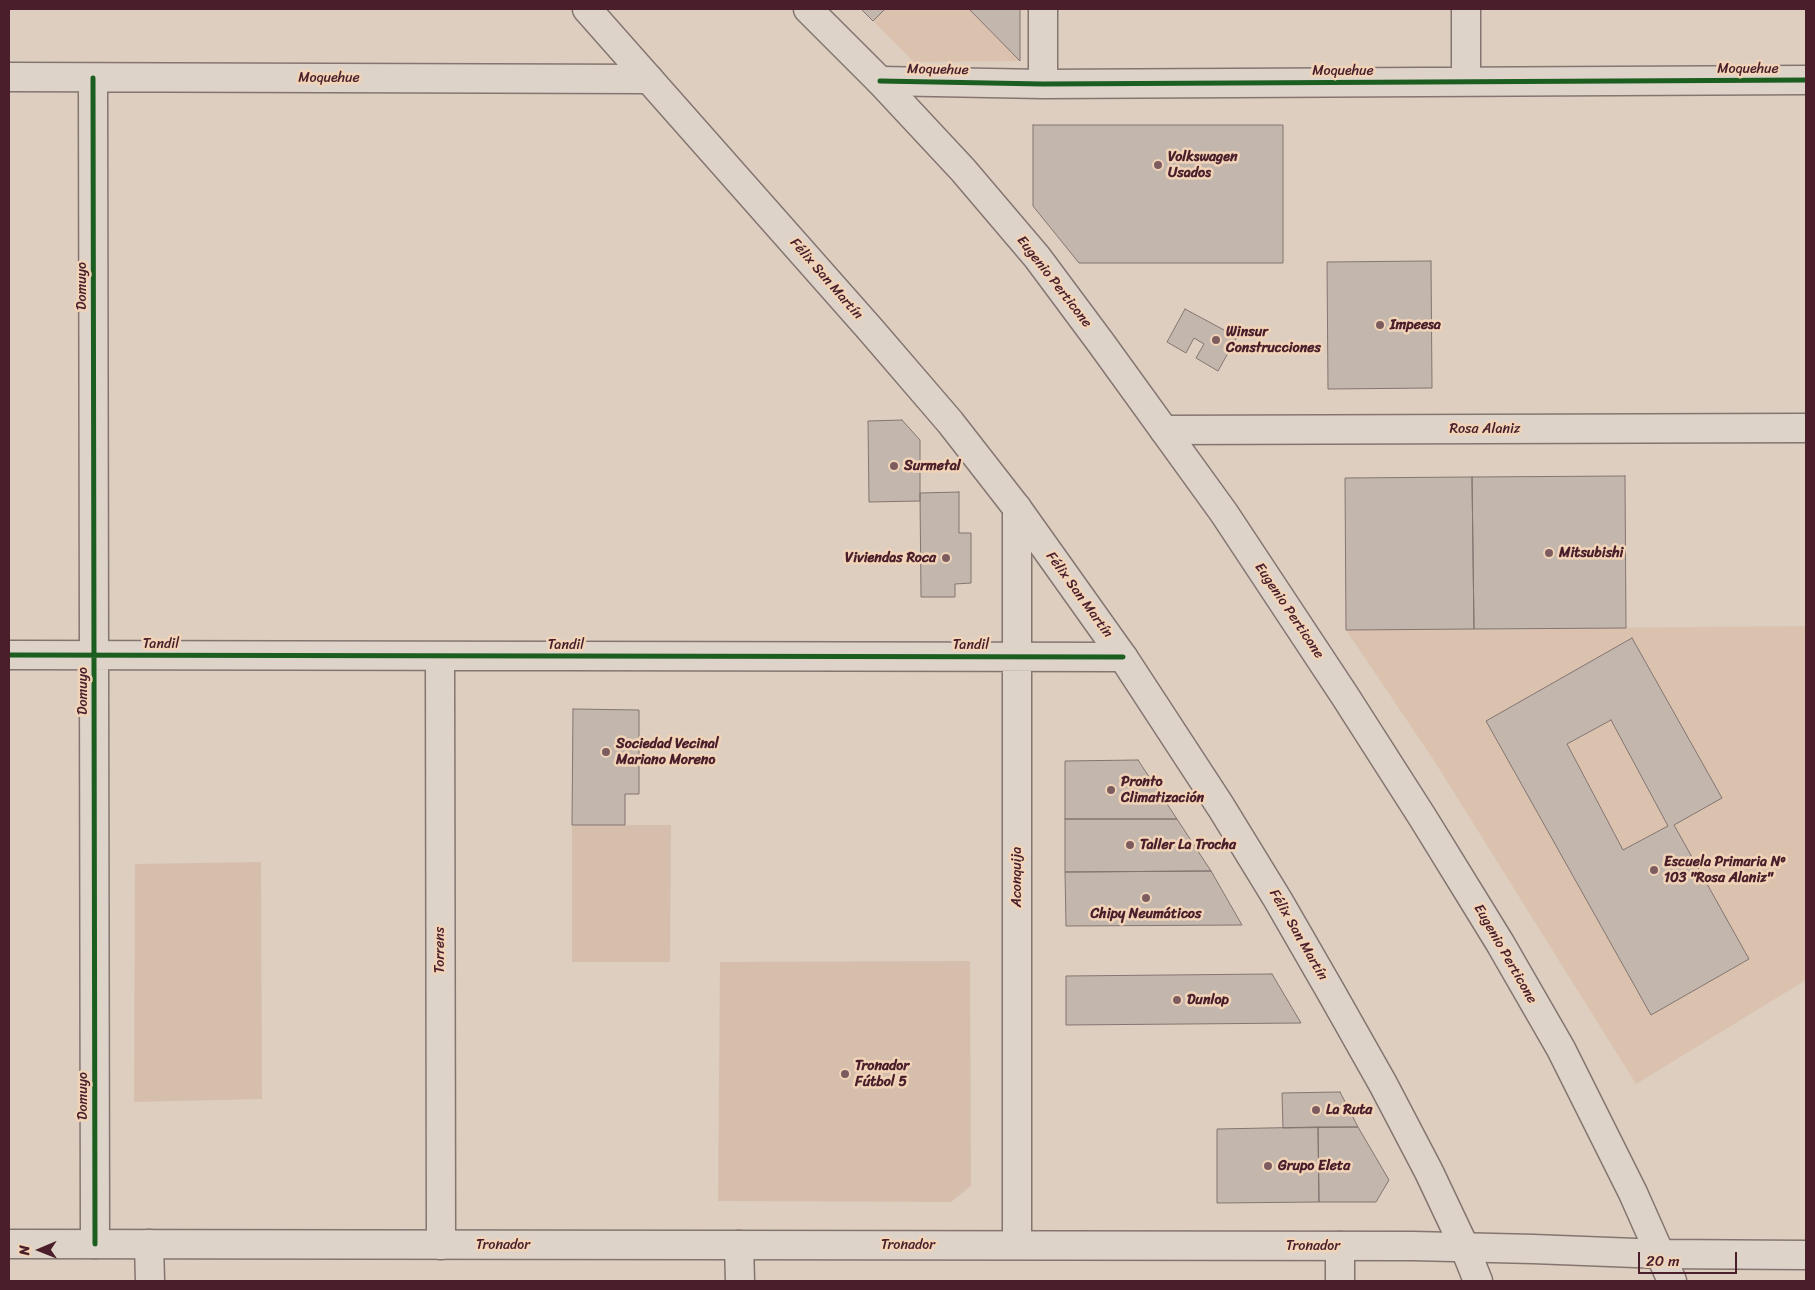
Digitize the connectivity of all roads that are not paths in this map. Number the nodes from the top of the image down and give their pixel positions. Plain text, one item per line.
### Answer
1 (587, 9) edge
2 (808, 9) edge
3 (1042, 9) edge
4 (1466, 9) edge
5 (9, 78) edge
6 (94, 78) junction
7 (649, 79) junction
8 (1806, 80) edge
9 (880, 81) junction
10 (1466, 82) junction
11 (1043, 84) junction
12 (1806, 428) edge
13 (1164, 430) junction
14 (1017, 508) junction
15 (9, 655) edge
16 (94, 655) junction
17 (440, 656) junction
18 (1017, 657) junction
19 (1123, 657) junction
20 (9, 1244) edge
21 (95, 1244) junction
22 (150, 1244) junction
23 (441, 1244) junction
24 (739, 1245) junction
25 (1017, 1245) junction
26 (1340, 1246) junction
27 (1464, 1246) junction
28 (1661, 1254) junction
29 (1806, 1254) edge
30 (150, 1281) edge
31 (740, 1281) edge
32 (1340, 1281) edge
33 (1478, 1281) edge
34 (1672, 1281) edge

1 - 7 main road, Félix San Martín
2 - 9 main road, Eugenio Perticone
3 - 11 main road
4 - 10 main road
5 - 6 main road, Moquehue
6 - 7 main road, Moquehue
6 - 16 main road, Domuyo
7 - 14 main road, Félix San Martín
8 - 10 main road, Moquehue
9 - 11 main road, Moquehue
9 - 13 main road, Eugenio Perticone
10 - 11 main road, Moquehue
12 - 13 main road, Rosa Alaniz
13 - 28 main road, Eugenio Perticone
14 - 18 main road, Aconquija
14 - 19 main road, Félix San Martín
15 - 16 main road, Tandil
16 - 17 main road, Tandil
16 - 21 main road, Domuyo
17 - 18 main road, Tandil
17 - 23 main road, Torrens
18 - 19 main road, Tandil
18 - 25 main road, Aconquija
19 - 27 main road, Félix San Martín
20 - 21 main road, Tronador
21 - 22 main road, Tronador
22 - 23 main road, Tronador
22 - 30 main road
23 - 24 main road, Tronador
24 - 25 main road, Tronador
24 - 31 main road
25 - 26 main road, Tronador
26 - 27 main road, Tronador
26 - 32 main road
27 - 28 main road, Tronador
27 - 33 main road, Félix San Martín
28 - 29 main road, Tronador
28 - 34 main road, Eugenio Perticone

